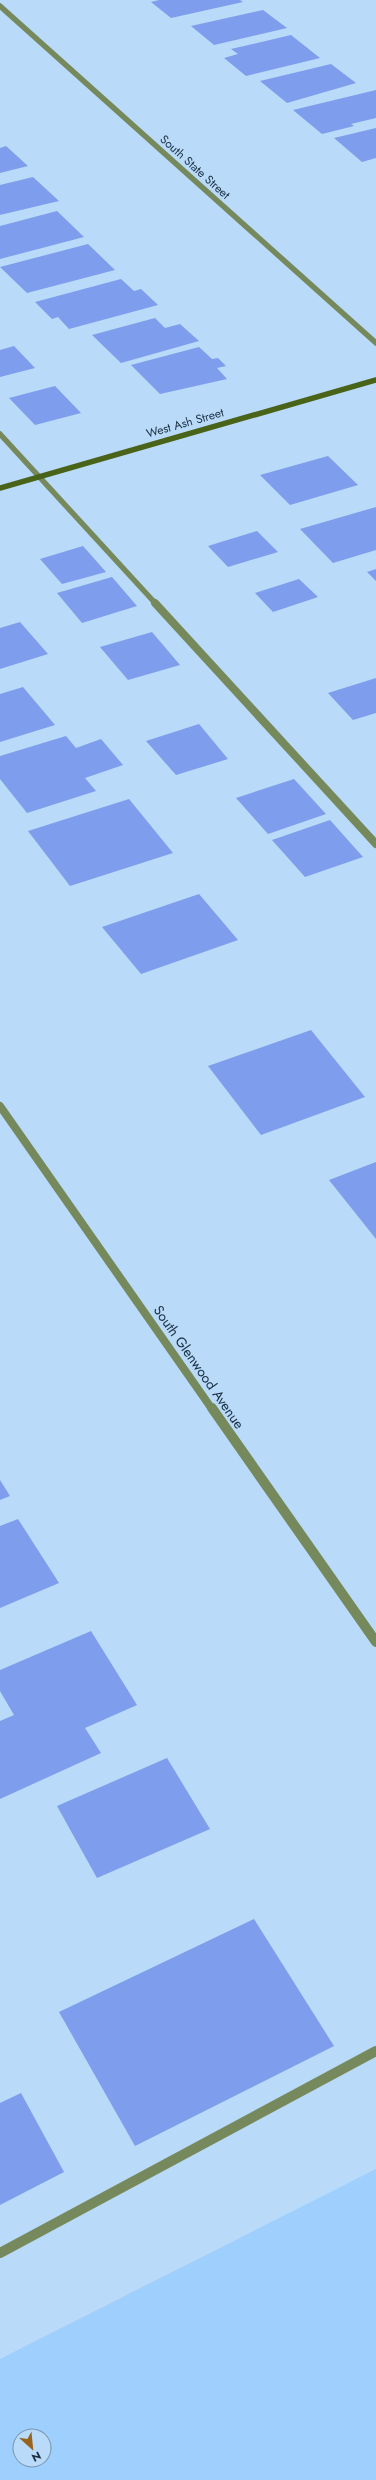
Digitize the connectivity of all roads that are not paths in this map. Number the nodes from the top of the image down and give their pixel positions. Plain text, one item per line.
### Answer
1 (0, 6) edge
2 (376, 344) edge
3 (376, 380) edge
4 (0, 434) edge
5 (39, 477) junction
6 (0, 488) edge
7 (376, 844) edge
8 (0, 1106) edge
9 (376, 1642) edge
10 (376, 2051) edge
11 (0, 2253) edge

1 - 2 street, South State Street
3 - 5 street, West Ash Street
4 - 5 street
5 - 6 street, West Ash Street
5 - 7 street
8 - 9 street, South Glenwood Avenue
10 - 11 street

